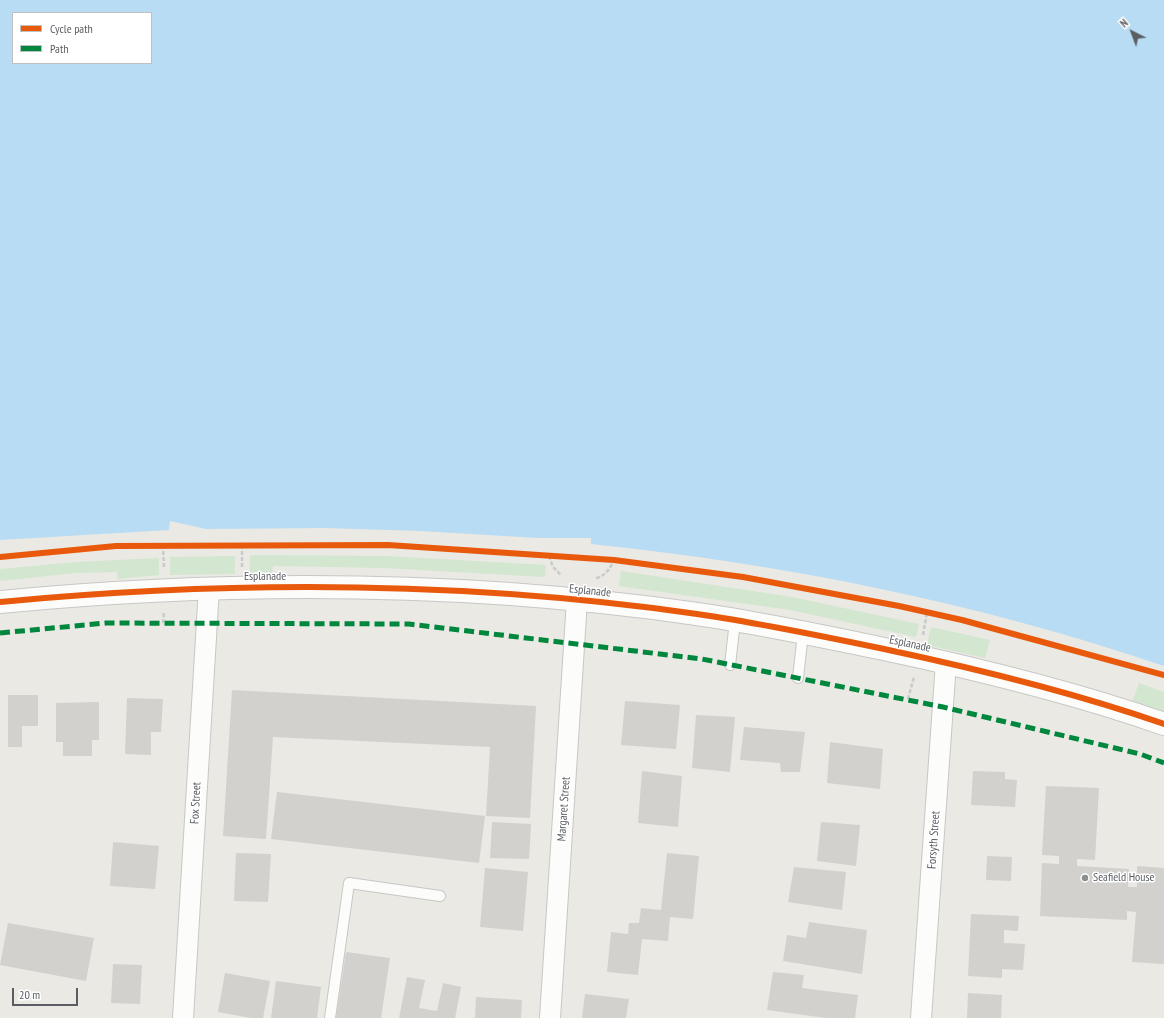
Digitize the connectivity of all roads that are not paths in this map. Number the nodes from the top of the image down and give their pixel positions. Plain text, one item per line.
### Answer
1 (209, 588) junction
2 (577, 600) junction
3 (0, 602) edge
4 (735, 621) junction
5 (803, 633) junction
6 (946, 662) junction
7 (730, 664) dead end
8 (798, 678) dead end
9 (1164, 724) edge
10 (440, 896) dead end
11 (183, 1018) edge
12 (330, 1018) edge
13 (550, 1018) edge
14 (921, 1018) edge

1 - 2 street, Esplanade
1 - 3 street, Esplanade
1 - 11 street, Fox Street
2 - 4 street, Esplanade
2 - 13 street, Margaret Street
4 - 5 street, Esplanade
4 - 7 lane
5 - 6 street, Esplanade
5 - 8 lane
6 - 9 street, Esplanade
6 - 14 street, Forsyth Street
10 - 12 lane

